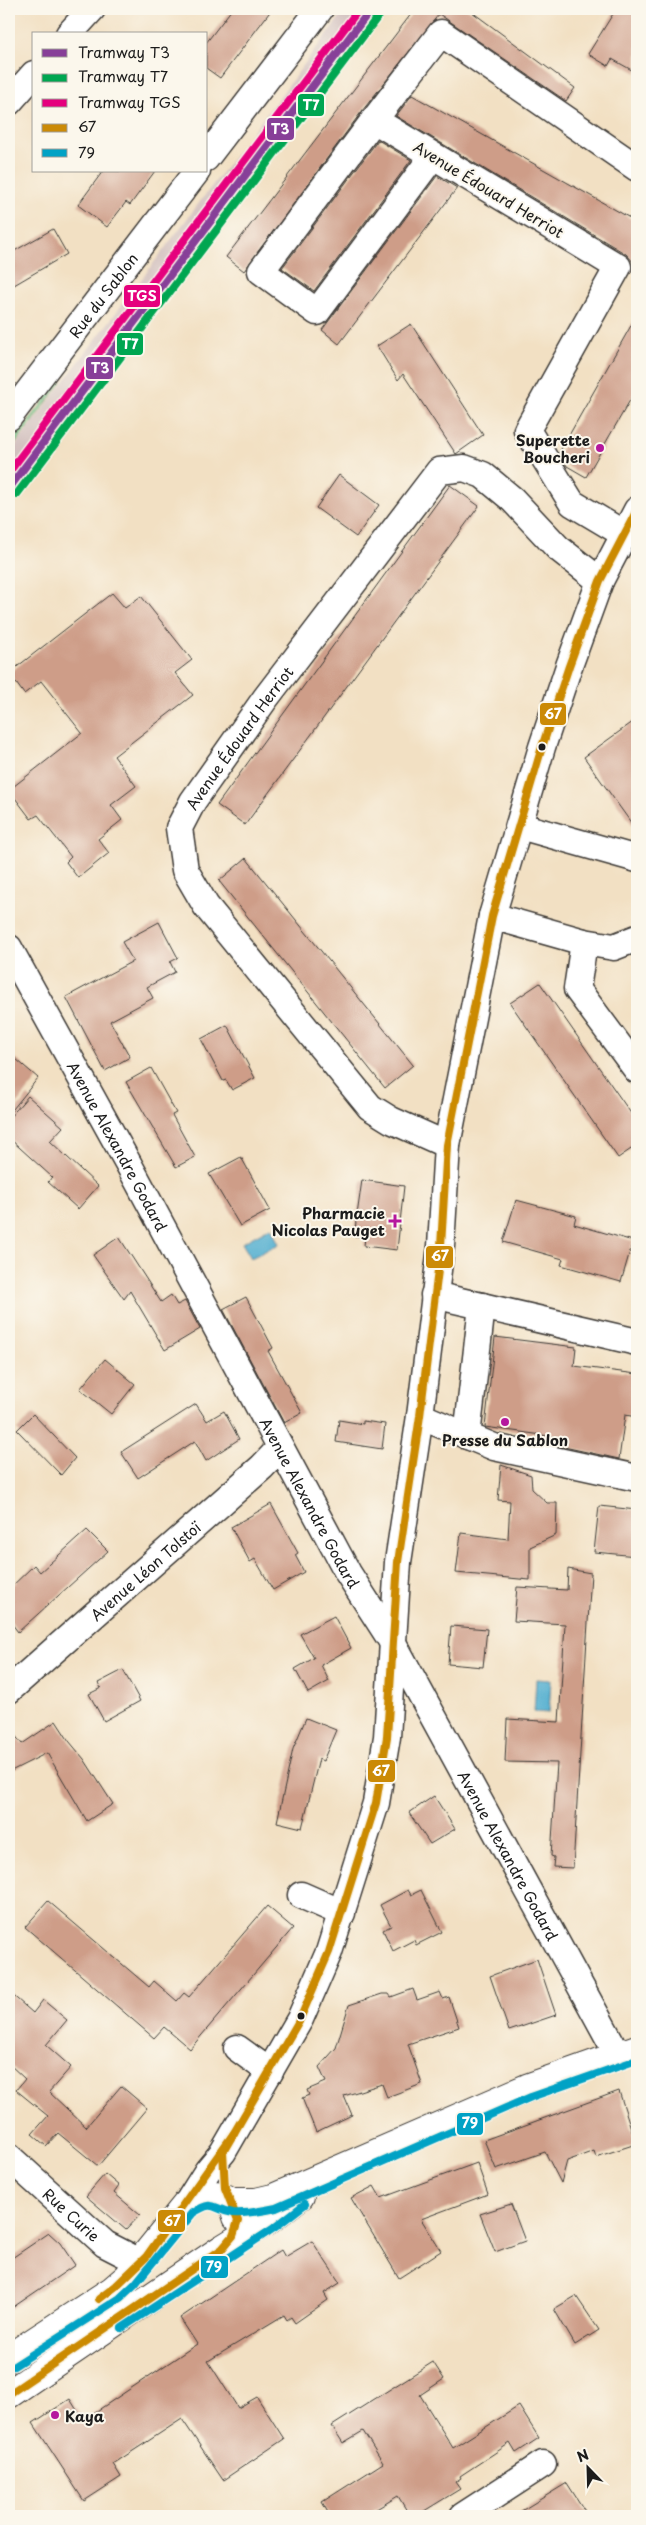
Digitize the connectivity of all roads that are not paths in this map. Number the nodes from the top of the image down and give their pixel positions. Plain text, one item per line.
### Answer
1 (92, 9) edge
2 (320, 9) edge
3 (71, 32) edge
4 (32, 76) edge
5 (9, 102) edge
6 (374, 120) junction
7 (208, 155) edge
8 (433, 156) junction
9 (637, 168) edge
10 (195, 172) edge
11 (9, 417) edge
12 (637, 510) edge
13 (624, 534) junction
14 (600, 581) junction
15 (520, 826) junction
16 (637, 859) edge
17 (492, 916) junction
18 (637, 938) edge
19 (584, 942) junction
20 (9, 948) edge
21 (637, 1070) edge
22 (447, 1145) junction
23 (434, 1295) junction
24 (482, 1306) junction
25 (637, 1342) edge
26 (420, 1416) junction
27 (467, 1436) junction
28 (280, 1448) junction
29 (637, 1478) edge
30 (393, 1643) junction
31 (9, 1690) edge
32 (301, 1895) dead end
33 (342, 1913) junction
34 (237, 2048) dead end
35 (628, 2052) edge
36 (270, 2072) junction
37 (223, 2152) junction
38 (9, 2157) edge
39 (323, 2179) junction
40 (229, 2202) junction
41 (186, 2205) junction
42 (222, 2249) junction
43 (140, 2262) junction
44 (9, 2358) edge
45 (9, 2394) edge
46 (543, 2464) dead end
47 (463, 2516) edge

1 - 3 street
2 - 7 street, Rue du Sablon
4 - 5 street
6 - 8 street, Avenue Édouard Herriot
6 - 8 street
6 - 9 street
8 - 13 street, Avenue Édouard Herriot
10 - 11 street, Rue du Sablon
12 - 13 street
13 - 14 street
14 - 15 street
14 - 22 street, Avenue Édouard Herriot
15 - 16 street
15 - 17 street
17 - 19 street
17 - 22 street
18 - 19 street
19 - 21 street
20 - 28 street, Avenue Alexandre Godard
22 - 23 street
23 - 24 street
23 - 26 street
24 - 25 street
24 - 27 street
26 - 27 street
26 - 30 street
27 - 29 street
28 - 30 street, Avenue Alexandre Godard
28 - 31 street, Avenue Léon Tolstoï
30 - 33 street
30 - 35 street, Avenue Alexandre Godard
32 - 33 street
33 - 36 street
34 - 36 street
35 - 39 main road
36 - 37 street
37 - 40 street
37 - 41 street
38 - 43 street, Rue Curie
39 - 40 main road
39 - 42 main road
40 - 41 main road
40 - 42 main road
41 - 43 main road
42 - 45 main road
43 - 44 main road
46 - 47 street

